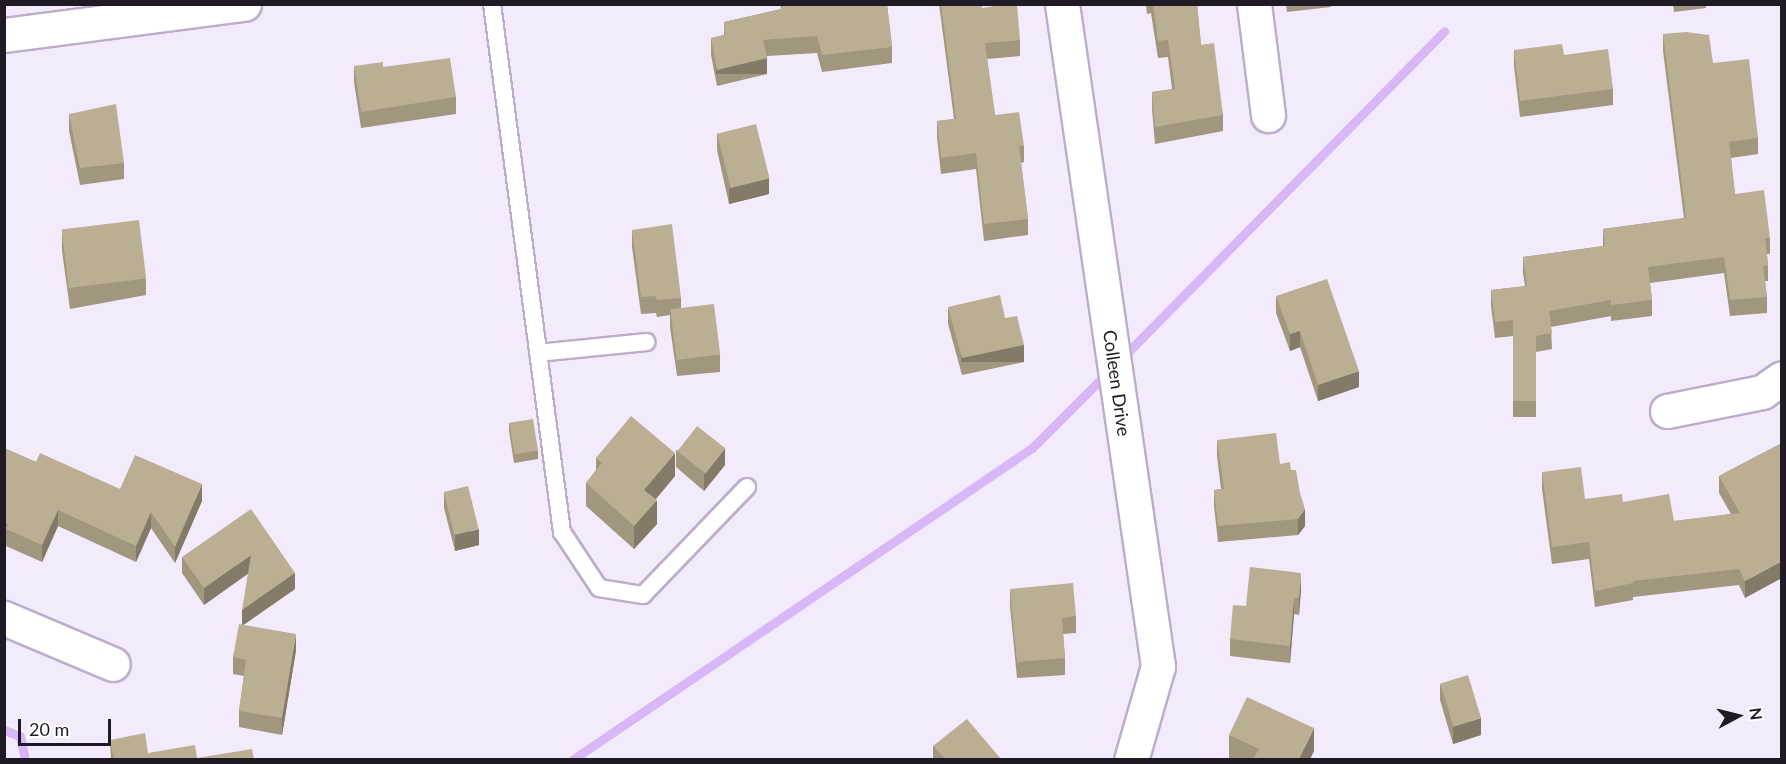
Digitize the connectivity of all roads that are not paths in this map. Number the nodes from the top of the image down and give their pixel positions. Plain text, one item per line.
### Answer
1 (244, 4) edge
2 (492, 4) edge
3 (1062, 4) edge
4 (1254, 4) edge
5 (131, 11) edge
6 (4, 35) edge
7 (1268, 114) dead end
8 (646, 342) dead end
9 (538, 353) junction
10 (1782, 378) edge
11 (1667, 411) dead end
12 (747, 487) dead end
13 (4, 618) edge
14 (113, 664) dead end
15 (1131, 759) edge

1 - 5 street
2 - 9 lane
3 - 15 street, Colleen Drive
4 - 7 street
5 - 6 street
8 - 9 lane
9 - 12 lane
10 - 11 street
13 - 14 street

